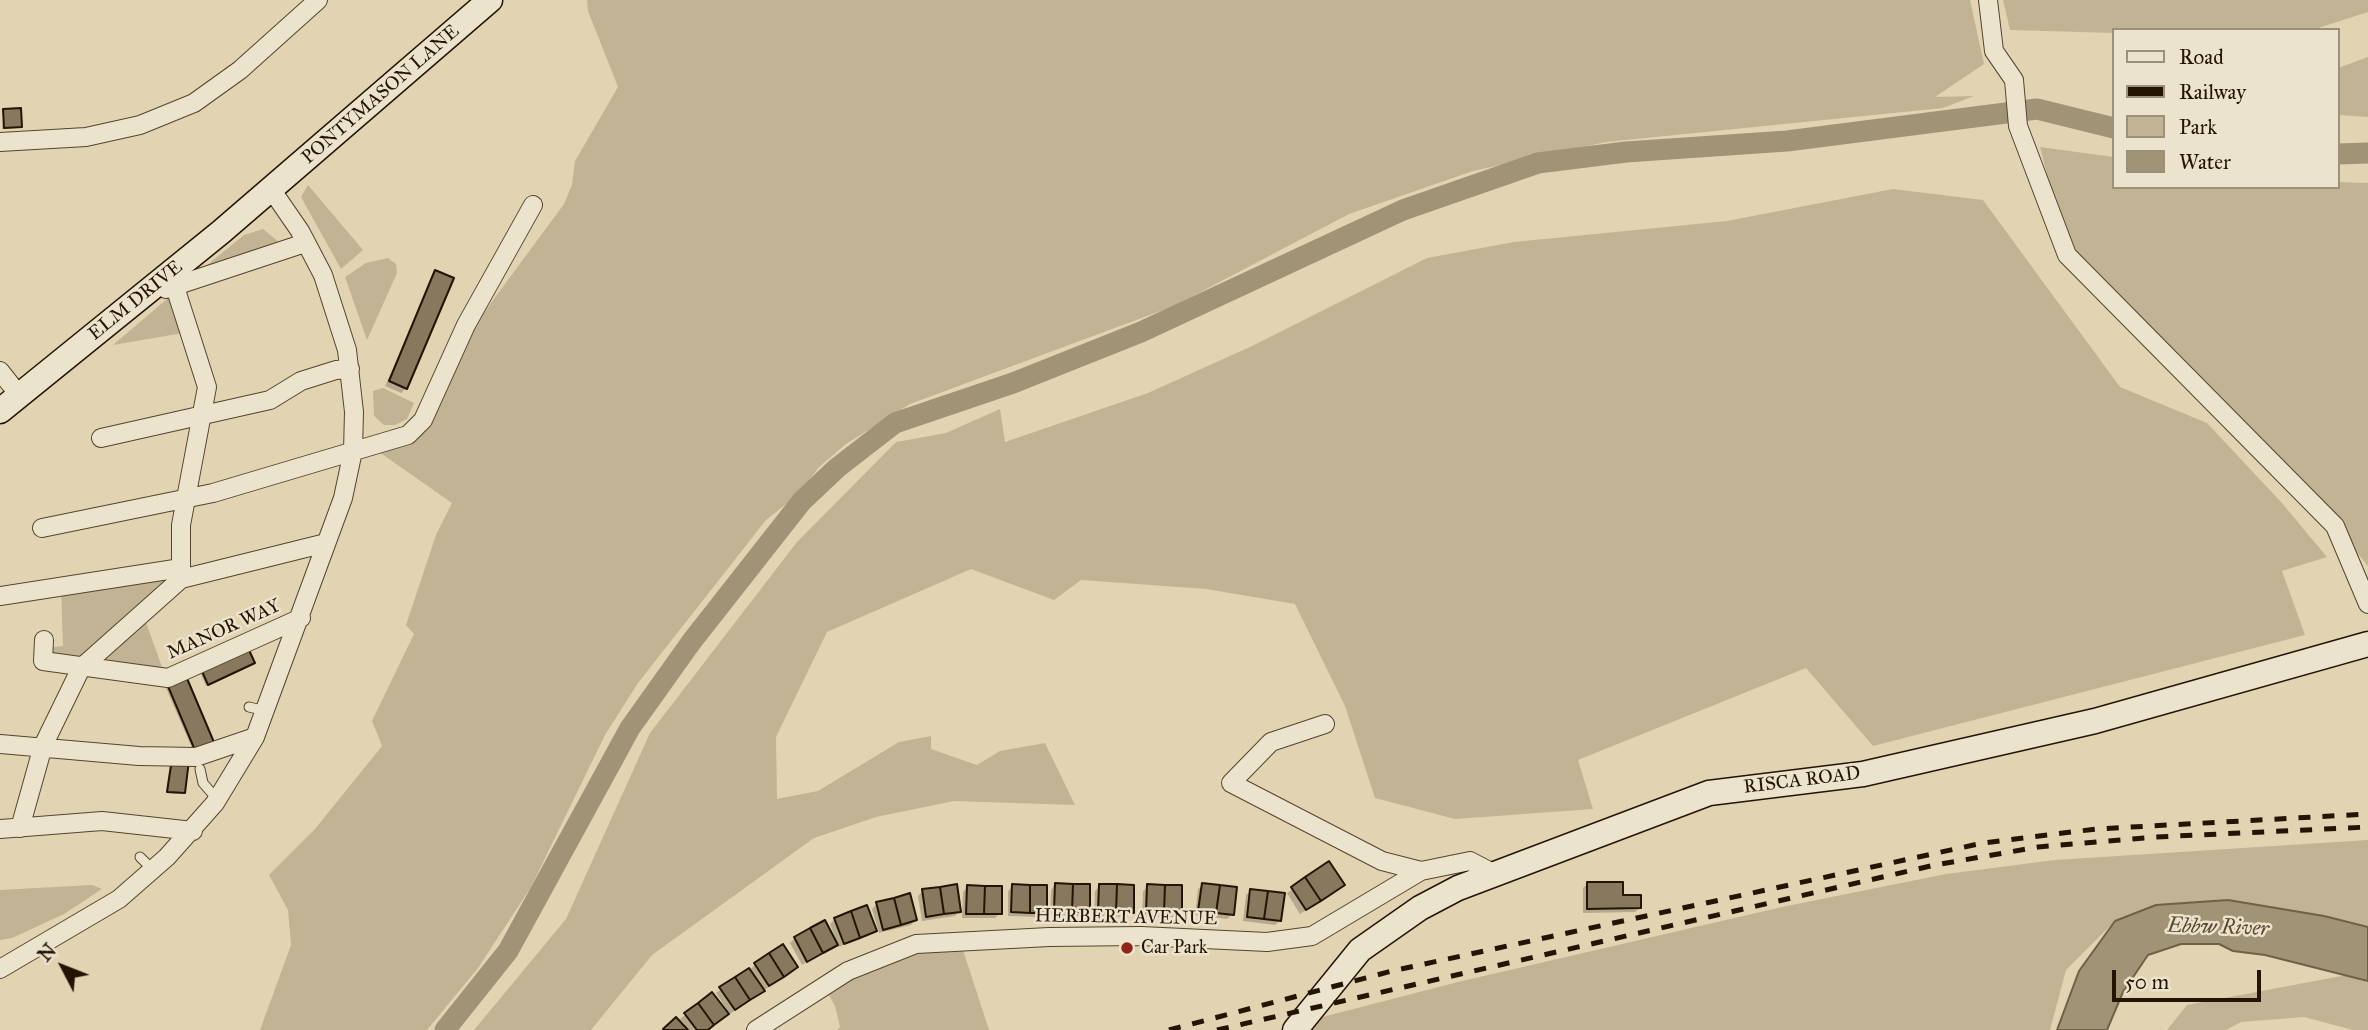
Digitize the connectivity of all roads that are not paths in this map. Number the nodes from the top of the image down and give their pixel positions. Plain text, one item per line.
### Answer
1 (318, 0) edge
2 (489, 0) edge
3 (1988, 0) edge
4 (0, 142) edge
5 (271, 189) junction
6 (533, 205) dead end
7 (305, 243) junction
8 (175, 287) junction
9 (146, 293) junction
10 (350, 369) junction
11 (0, 371) edge
12 (19, 395) junction
13 (0, 411) edge
14 (201, 414) junction
15 (101, 438) dead end
16 (353, 450) junction
17 (184, 499) junction
18 (42, 528) dead end
19 (326, 543) junction
20 (181, 573) junction
21 (0, 596) edge
22 (2368, 604) edge
23 (301, 618) junction
24 (44, 640) dead end
25 (2368, 644) edge
26 (81, 668) junction
27 (1325, 724) dead end
28 (255, 737) junction
29 (0, 744) edge
30 (43, 746) junction
31 (200, 769) dead end
32 (217, 799) junction
33 (20, 828) junction
34 (0, 830) edge
35 (193, 831) junction
36 (140, 857) dead end
37 (153, 870) junction
38 (1421, 871) junction
39 (1495, 874) junction
40 (0, 969) edge
41 (756, 1030) edge
42 (1295, 1030) edge

1 - 4 street
2 - 5 main road, PONTYMASON LANE
3 - 22 street
5 - 7 street, MANOR WAY
5 - 9 main road, ELM DRIVE
6 - 16 street
7 - 8 street
7 - 10 street, MANOR WAY
8 - 9 street
8 - 14 street
9 - 12 main road, ELM DRIVE
10 - 14 street
10 - 16 street, MANOR WAY
11 - 12 street
12 - 13 main road, ELM DRIVE
14 - 15 street
14 - 17 street
16 - 17 street
16 - 19 street, MANOR WAY
17 - 18 street
17 - 20 street
19 - 20 street
19 - 23 street, MANOR WAY
20 - 21 street
20 - 26 street
23 - 26 street, MANOR WAY
23 - 28 street, MANOR WAY
24 - 26 street, MANOR WAY
25 - 39 main road, RISCA ROAD
26 - 30 street
27 - 38 street
28 - 30 street
28 - 32 street, MANOR WAY
29 - 30 street
30 - 33 street
31 - 32 lane
32 - 35 street, MANOR WAY
33 - 34 street
33 - 35 street
35 - 37 street, MANOR WAY
36 - 37 lane
37 - 40 street, MANOR WAY
38 - 39 street, HERBERT AVENUE
38 - 41 street, HERBERT AVENUE
39 - 42 main road, RISCA ROAD

